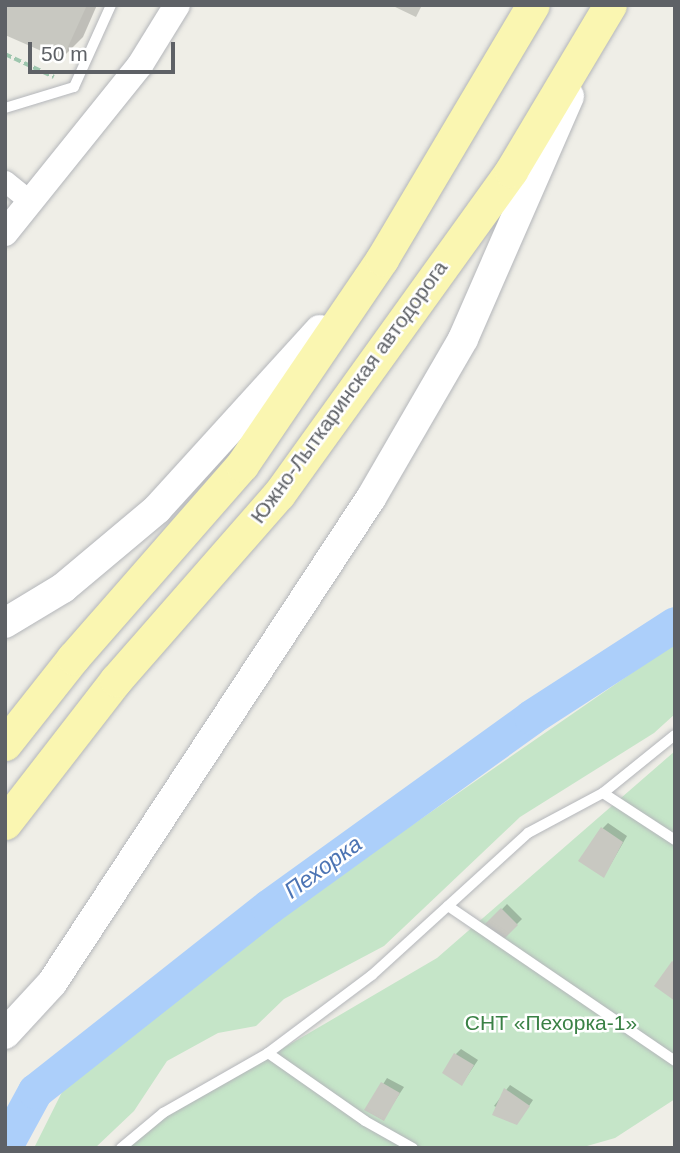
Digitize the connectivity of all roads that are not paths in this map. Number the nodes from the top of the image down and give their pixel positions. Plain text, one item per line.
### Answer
1 (111, 5) edge
2 (177, 5) edge
3 (533, 5) edge
4 (608, 10) edge
5 (5, 108) edge
6 (5, 181) edge
7 (32, 202) junction
8 (5, 233) edge
9 (383, 259) junction
10 (5, 623) edge
11 (675, 735) edge
12 (5, 744) edge
13 (603, 793) junction
14 (5, 822) edge
15 (675, 840) edge
16 (448, 906) junction
17 (5, 1034) edge
18 (268, 1053) junction
19 (675, 1061) edge
20 (121, 1148) edge
21 (413, 1148) edge

1 - 5 lane
2 - 7 street
3 - 9 main road, Южно-Лыткаринская автодорога
4 - 14 main road, Южно-Лыткаринская автодорога
4 - 17 main road
6 - 7 street
7 - 8 street
9 - 10 main road
9 - 12 main road, Южно-Лыткаринская автодорога
11 - 13 lane
13 - 15 lane
13 - 16 lane
16 - 18 lane
16 - 19 lane
18 - 20 lane
18 - 21 lane

